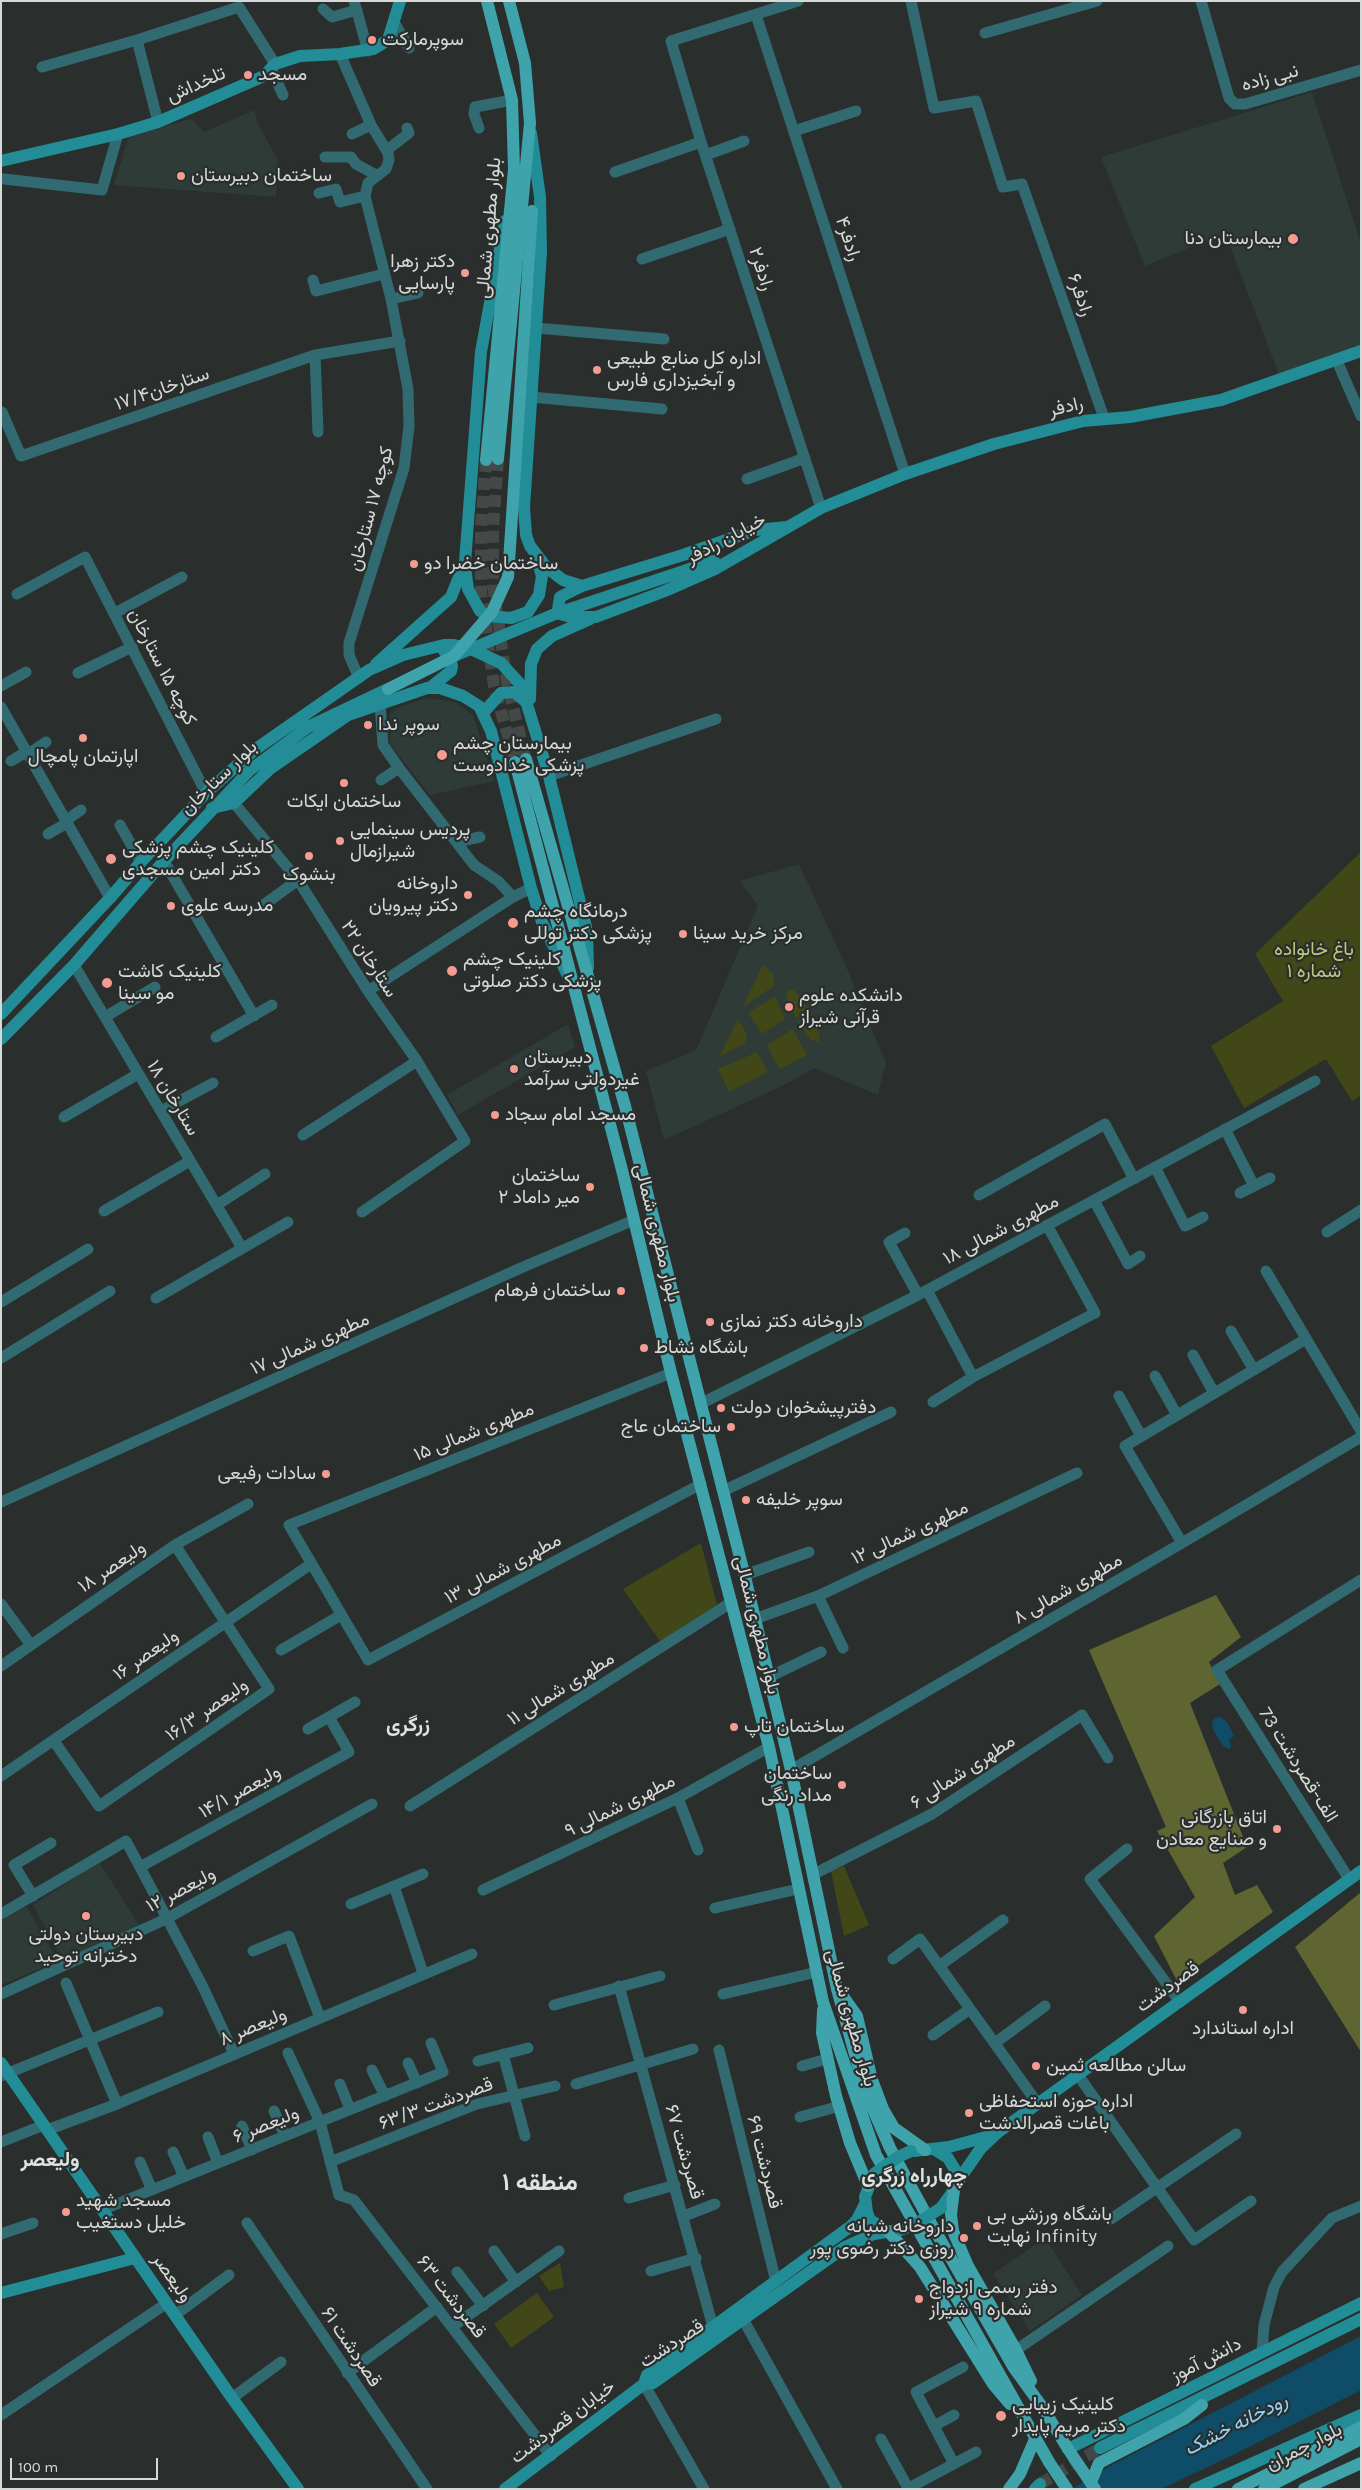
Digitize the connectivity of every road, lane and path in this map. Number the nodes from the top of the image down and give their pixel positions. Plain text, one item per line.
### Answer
1 (400, 1) edge
2 (487, 1) edge
3 (508, 1) edge
4 (798, 1) edge
5 (911, 1) edge
6 (1097, 1) edge
7 (1201, 1) edge
8 (355, 6) edge
9 (323, 9) dead end
10 (756, 15) junction
11 (394, 22) junction
12 (984, 33) dead end
13 (137, 40) junction
14 (408, 48) dead end
15 (368, 50) junction
16 (340, 54) junction
17 (273, 66) junction
18 (42, 67) dead end
19 (1361, 70) edge
20 (283, 95) dead end
21 (512, 100) junction
22 (856, 111) dead end
23 (158, 122) junction
24 (530, 123) junction
25 (371, 125) junction
26 (407, 128) dead end
27 (479, 128) dead end
28 (794, 131) junction
29 (118, 134) junction
30 (352, 134) dead end
31 (744, 141) dead end
32 (701, 142) junction
33 (387, 150) junction
34 (706, 155) junction
35 (325, 157) dead end
36 (1, 161) edge
37 (514, 169) junction
38 (615, 172) dead end
39 (376, 175) junction
40 (4, 179) dead end
41 (319, 193) dead end
42 (365, 196) junction
43 (730, 229) junction
44 (642, 259) dead end
45 (384, 274) junction
46 (313, 280) dead end
47 (418, 293) dead end
48 (391, 299) junction
49 (536, 328) junction
50 (664, 339) dead end
51 (400, 341) junction
52 (1361, 351) edge
53 (315, 356) junction
54 (1337, 361) junction
55 (531, 397) junction
56 (662, 409) dead end
57 (2, 412) edge
58 (1361, 416) edge
59 (1104, 418) junction
60 (318, 432) dead end
61 (805, 458) junction
62 (905, 474) junction
63 (747, 478) dead end
64 (822, 508) junction
65 (787, 527) junction
66 (530, 546) junction
67 (464, 562) junction
68 (182, 577) dead end
69 (582, 586) junction
70 (17, 594) dead end
71 (115, 613) junction
72 (596, 617) junction
73 (511, 618) junction
74 (132, 647) junction
75 (426, 649) junction
76 (454, 656) junction
77 (26, 672) dead end
78 (78, 673) dead end
79 (364, 674) junction
80 (1, 686) edge
81 (430, 687) junction
82 (380, 704) junction
83 (1, 706) edge
84 (530, 709) junction
85 (484, 713) junction
86 (716, 719) dead end
87 (46, 742) dead end
88 (27, 753) junction
89 (12, 761) dead end
90 (399, 768) junction
91 (549, 776) junction
92 (382, 780) dead end
93 (206, 793) junction
94 (234, 803) junction
95 (212, 808) junction
96 (81, 810) dead end
97 (66, 822) junction
98 (120, 825) dead end
99 (48, 834) dead end
100 (480, 837) dead end
101 (456, 842) junction
102 (164, 861) junction
103 (141, 862) junction
104 (298, 880) junction
105 (530, 888) junction
106 (513, 896) junction
107 (110, 898) junction
108 (262, 906) dead end
109 (74, 965) junction
110 (589, 982) junction
111 (573, 986) junction
112 (155, 988) dead end
113 (368, 991) junction
114 (272, 1005) dead end
115 (1, 1014) edge
116 (254, 1016) junction
117 (105, 1017) junction
118 (216, 1037) dead end
119 (1, 1040) edge
120 (417, 1061) junction
121 (138, 1074) junction
122 (1315, 1081) dead end
123 (213, 1083) dead end
124 (161, 1110) junction
125 (64, 1117) dead end
126 (1225, 1130) junction
127 (303, 1135) dead end
128 (190, 1162) junction
129 (1155, 1167) junction
130 (265, 1174) dead end
131 (1270, 1178) dead end
132 (1134, 1179) junction
133 (1254, 1186) junction
134 (1240, 1193) dead end
135 (979, 1194) dead end
136 (1094, 1200) junction
137 (216, 1205) junction
138 (1361, 1210) edge
139 (104, 1211) dead end
140 (362, 1212) dead end
141 (1203, 1217) dead end
142 (634, 1220) junction
143 (288, 1222) dead end
144 (1047, 1225) junction
145 (906, 1232) dead end
146 (1327, 1232) dead end
147 (242, 1248) junction
148 (88, 1249) dead end
149 (1140, 1256) dead end
150 (1266, 1272) dead end
151 (110, 1291) dead end
152 (922, 1292) junction
153 (156, 1298) dead end
154 (1, 1302) edge
155 (1231, 1331) dead end
156 (1306, 1339) junction
157 (1194, 1355) dead end
158 (1, 1358) edge
159 (1254, 1370) junction
160 (672, 1373) junction
161 (1155, 1376) dead end
162 (973, 1377) junction
163 (1214, 1393) junction
164 (1119, 1396) dead end
165 (933, 1402) dead end
166 (700, 1404) junction
167 (891, 1412) dead end
168 (1177, 1415) junction
169 (1361, 1431) edge
170 (1141, 1436) junction
171 (1361, 1437) edge
172 (1077, 1473) dead end
173 (701, 1484) junction
174 (723, 1491) junction
175 (1, 1502) edge
176 (248, 1504) dead end
177 (1182, 1543) junction
178 (175, 1545) junction
179 (808, 1552) dead end
180 (311, 1564) junction
181 (745, 1575) junction
182 (1361, 1580) edge
183 (818, 1596) junction
184 (732, 1602) junction
185 (1, 1604) edge
186 (341, 1615) junction
187 (755, 1619) junction
188 (224, 1622) junction
189 (31, 1645) junction
190 (843, 1648) dead end
191 (282, 1650) dead end
192 (821, 1652) dead end
193 (1, 1666) edge
194 (769, 1677) junction
195 (356, 1702) dead end
196 (329, 1717) junction
197 (308, 1729) dead end
198 (54, 1740) junction
199 (769, 1748) junction
200 (1108, 1758) dead end
201 (791, 1770) junction
202 (1, 1776) edge
203 (678, 1798) junction
204 (372, 1804) dead end
205 (410, 1806) dead end
206 (51, 1843) dead end
207 (1128, 1849) dead end
208 (698, 1850) dead end
209 (140, 1867) junction
210 (1361, 1871) edge
211 (423, 1874) dead end
212 (814, 1874) junction
213 (1349, 1879) junction
214 (394, 1886) junction
215 (798, 1889) junction
216 (483, 1890) dead end
217 (32, 1896) junction
218 (351, 1904) dead end
219 (716, 1908) dead end
220 (1, 1914) edge
221 (166, 1919) junction
222 (1003, 1920) dead end
223 (253, 1951) dead end
224 (472, 1954) dead end
225 (893, 1959) dead end
226 (939, 1966) junction
227 (817, 1972) junction
228 (423, 1973) junction
229 (660, 1976) dead end
230 (66, 1983) dead end
231 (619, 1986) junction
232 (837, 1989) junction
233 (1, 1994) edge
234 (722, 1994) dead end
235 (823, 2002) junction
236 (1180, 2002) junction
237 (554, 2006) dead end
238 (1045, 2006) dead end
239 (970, 2009) junction
240 (158, 2012) dead end
241 (320, 2018) junction
242 (934, 2035) dead end
243 (90, 2041) junction
244 (431, 2043) dead end
245 (995, 2043) junction
246 (528, 2048) dead end
247 (693, 2049) dead end
248 (719, 2050) dead end
249 (288, 2053) dead end
250 (234, 2054) junction
251 (503, 2054) junction
252 (827, 2059) junction
253 (478, 2061) dead end
254 (408, 2063) dead end
255 (641, 2065) junction
256 (802, 2066) dead end
257 (372, 2070) dead end
258 (4, 2071) edge
259 (1078, 2075) junction
260 (417, 2083) junction
261 (340, 2084) dead end
262 (576, 2084) dead end
263 (555, 2086) dead end
264 (385, 2096) junction
265 (514, 2096) junction
266 (117, 2104) junction
267 (1038, 2104) junction
268 (840, 2106) junction
269 (350, 2110) junction
270 (274, 2111) dead end
271 (800, 2117) dead end
272 (320, 2122) junction
273 (242, 2126) dead end
274 (46, 2127) junction
275 (997, 2133) junction
276 (1236, 2134) dead end
277 (285, 2136) junction
278 (525, 2136) dead end
279 (208, 2138) dead end
280 (1, 2142) edge
281 (252, 2150) junction
282 (929, 2150) junction
283 (173, 2152) dead end
284 (140, 2162) dead end
285 (330, 2162) junction
286 (218, 2163) junction
287 (184, 2177) junction
288 (675, 2186) junction
289 (868, 2186) junction
290 (955, 2187) junction
291 (1157, 2188) junction
292 (152, 2190) junction
293 (629, 2198) dead end
294 (1251, 2200) dead end
295 (715, 2204) dead end
296 (865, 2204) junction
297 (1361, 2206) edge
298 (102, 2210) junction
299 (684, 2216) junction
300 (1111, 2219) dead end
301 (33, 2223) dead end
302 (247, 2223) dead end
303 (894, 2230) junction
304 (1, 2234) edge
305 (1168, 2246) dead end
306 (494, 2251) dead end
307 (558, 2251) dead end
308 (135, 2258) junction
309 (696, 2258) junction
310 (651, 2271) dead end
311 (457, 2272) dead end
312 (229, 2275) dead end
313 (516, 2282) junction
314 (776, 2282) junction
315 (2, 2291) edge
316 (167, 2303) junction
317 (1361, 2303) edge
318 (483, 2306) junction
319 (437, 2307) junction
320 (175, 2316) junction
321 (743, 2319) junction
322 (1361, 2319) edge
323 (452, 2327) junction
324 (713, 2327) junction
325 (1361, 2328) edge
326 (1016, 2350) junction
327 (1262, 2352) junction
328 (281, 2362) dead end
329 (963, 2367) dead end
330 (346, 2373) junction
331 (644, 2384) junction
332 (232, 2398) junction
333 (1044, 2408) junction
334 (1, 2415) edge
335 (954, 2415) dead end
336 (1361, 2415) edge
337 (1025, 2421) junction
338 (934, 2426) junction
339 (1361, 2427) edge
340 (881, 2439) dead end
341 (1035, 2439) junction
342 (1361, 2439) edge
343 (1068, 2449) junction
344 (976, 2452) dead end
345 (1105, 2452) junction
346 (551, 2456) junction
347 (954, 2464) junction
348 (1359, 2465) edge
349 (1093, 2485) edge
350 (914, 2487) edge
351 (298, 2489) edge
352 (427, 2489) edge
353 (505, 2489) edge
354 (704, 2489) edge
355 (837, 2489) edge
356 (1009, 2489) edge
357 (1067, 2489) edge
358 (1195, 2489) edge
359 (1238, 2489) edge
360 (1264, 2489) edge
361 (1304, 2489) edge

1 - 11 main road, تلخداش
2 - 21 main road, بلوار مطهرى شمالى
3 - 24 main road, بلوار مطهرى شمالى
4 - 10 street
5 - 59 street, رادفر۶
6 - 12 street
7 - 19 street, نبی زاده
8 - 9 street
8 - 15 street
10 - 28 street, رادفر۴
10 - 32 street, رادفر۲
11 - 14 street
11 - 15 main road, تلخداش
13 - 17 street
13 - 18 street
13 - 23 street
15 - 16 main road, تلخداش
16 - 17 main road, تلخداش
16 - 25 street
17 - 20 street
17 - 23 main road, تلخداش
21 - 27 street
21 - 37 main road, بلوار مطهرى شمالى
22 - 28 street
23 - 29 main road, تلخداش
24 - 37 main road, بلوار مطهرى شمالى
24 - 49 main road
24 - 76 main road, bridge
25 - 30 street
25 - 33 street
26 - 33 street
28 - 62 street, رادفر۴
29 - 36 main road, تلخداش
29 - 40 street
31 - 34 street
32 - 34 street, رادفر۲
32 - 38 street
33 - 39 street
34 - 43 street, رادفر۲
35 - 39 street
37 - 67 main road
39 - 42 street
41 - 42 street
42 - 45 street, کوچه ۱۷ ستارخان
43 - 44 street
43 - 61 street, رادفر۲
45 - 46 street
45 - 48 street, کوچه ۱۷ ستارخان
47 - 48 street
48 - 51 street, کوچه ۱۷ ستارخان
49 - 50 street
49 - 55 main road
51 - 53 street, ستارخان۱۷/۴
51 - 79 street, کوچه ۱۷ ستارخان
52 - 54 main road, رادفر
53 - 57 street, ستارخان۱۷/۴
53 - 60 street
54 - 58 street
54 - 59 main road, رادفر
55 - 56 street
55 - 66 main road
59 - 62 main road, رادفر
61 - 63 street
61 - 64 street, رادفر۲
62 - 64 main road, رادفر
64 - 65 main road, رادفر
65 - 69 main road, خیابان رادفر
65 - 72 main road, خیابان رادفر
65 - 76 main road, bridge
66 - 69 main road
66 - 73 main road
67 - 73 main road
67 - 79 main road
68 - 71 street
69 - 72 main road, خیابان رادفر
70 - 71 street, کوچه ۱۵ ستارخان
71 - 74 street, کوچه ۱۵ ستارخان
72 - 73 main road
72 - 84 main road
74 - 78 street
74 - 93 street, کوچه ۱۵ ستارخان
75 - 79 main road
75 - 81 main road
75 - 84 main road
76 - 95 main road, بلوار ستارخان, bridge
77 - 80 street
79 - 93 main road, بلوار ستارخان
81 - 82 main road
81 - 85 main road
82 - 90 street
82 - 94 main road
83 - 88 street
84 - 85 main road
84 - 91 main road
85 - 105 main road
86 - 91 street
87 - 88 street
88 - 89 street
88 - 97 street
90 - 92 street
90 - 101 street
91 - 110 main road
93 - 103 main road, بلوار ستارخان
94 - 95 main road
94 - 104 street, ۲۲ ستارخان
95 - 102 main road, بلوار ستارخان
96 - 97 street
97 - 99 street
97 - 107 street
98 - 103 street
100 - 101 street
101 - 106 street
102 - 109 main road, بلوار ستارخان
102 - 116 street
103 - 107 main road, بلوار ستارخان
104 - 108 street
104 - 113 street, ۲۲ ستارخان
105 - 106 street
105 - 111 main road
106 - 113 street
107 - 115 main road, بلوار ستارخان
109 - 117 street, ۱۸ ستارخان
109 - 119 main road, بلوار ستارخان
110 - 111 main road, بلوار مطهرى شمالى
110 - 166 main road, بلوار مطهرى شمالى
111 - 142 main road, بلوار مطهرى شمالى
112 - 117 street
113 - 120 street, ۲۲ ستارخان
114 - 116 street
116 - 118 street
117 - 121 street, ۱۸ ستارخان
120 - 127 street
120 - 140 street, ۲۲ ستارخان
121 - 124 street, ۱۸ ستارخان
121 - 125 street
122 - 126 street, ۱۸ مطهری شمالی
123 - 124 street
124 - 128 street, ۱۸ ستارخان
126 - 129 street, ۱۸ مطهری شمالی
126 - 133 street
128 - 137 street, ۱۸ ستارخان
128 - 139 street
129 - 132 street, ۱۸ مطهری شمالی
129 - 141 street
130 - 137 street
131 - 133 street
132 - 135 street
132 - 136 street, ۱۸ مطهری شمالی
133 - 134 street
136 - 144 street, ۱۸ مطهری شمالی
136 - 149 street
137 - 147 street, ۱۸ ستارخان
138 - 146 street
142 - 160 main road, بلوار مطهرى شمالى
142 - 175 street, ۱۷ مطهری شمالی
143 - 147 street
144 - 152 street, ۱۸ مطهری شمالی
144 - 162 street
145 - 152 street
147 - 153 street
148 - 154 street
150 - 156 street
151 - 158 street
152 - 162 street
152 - 166 street, ۱۸ مطهری شمالی
155 - 159 street
156 - 159 street
156 - 169 street
157 - 163 street
159 - 163 street
160 - 173 main road, بلوار مطهرى شمالى
160 - 180 street, ۱۵ مطهری شمالی
161 - 168 street
162 - 165 street
163 - 168 street
164 - 170 street
166 - 174 main road, بلوار مطهرى شمالى
167 - 174 street
168 - 170 street
170 - 177 street
171 - 177 street, ۸ مطهری شمالی
172 - 183 street, ۱۲ مطهری شمالی
173 - 184 main road, بلوار مطهرى شمالى
173 - 186 street, ۱۳ مطهری شمالی
174 - 181 main road, بلوار مطهرى شمالى
176 - 178 street, ۱۸ ولیعصر
177 - 201 street, ۸ مطهری شمالی
178 - 188 street
178 - 189 street, ۱۸ ولیعصر
179 - 181 street
180 - 186 street
180 - 188 street, ۱۶ ولیعصر
181 - 187 main road, بلوار مطهرى شمالى
182 - 213 street, 73 الف-قصردشت
183 - 187 street, ۱۲ مطهری شمالی
183 - 190 street
184 - 199 main road, بلوار مطهرى شمالى
184 - 205 street, ۱۱ مطهری شمالی
185 - 189 street
186 - 191 street
187 - 194 main road, بلوار مطهرى شمالى
188 - 198 street, ۱۶ ولیعصر
188 - 198 street, ۱۶/۳ ولیعصر
189 - 193 street, ۱۸ ولیعصر
192 - 194 street
194 - 201 main road, بلوار مطهرى شمالى
195 - 196 street
196 - 197 street
196 - 209 street, ۱۴/۱ ولیعصر
198 - 202 street, ۱۶ ولیعصر
199 - 203 street, ۹ مطهری شمالی
199 - 215 main road, بلوار مطهرى شمالى
200 - 212 street, ۶ مطهری شمالی
201 - 212 main road, بلوار مطهرى شمالى
203 - 208 street
203 - 216 street, ۹ مطهری شمالی
204 - 221 street, ۱۲ ولیعصر
206 - 217 street
207 - 236 street
209 - 217 street
209 - 221 street
210 - 213 main road, قصردشت
211 - 214 street
212 - 232 main road, بلوار مطهرى شمالى
213 - 236 main road, قصردشت
214 - 218 street
214 - 228 street
215 - 219 street
215 - 227 main road, بلوار مطهرى شمالى
217 - 220 street
221 - 233 street, ۱۲ ولیعصر
221 - 250 street
222 - 226 street
223 - 241 street
224 - 228 street, ۸ ولیعصر
225 - 226 street
226 - 239 street
227 - 234 street
227 - 235 main road, بلوار مطهرى شمالى
228 - 241 street, ۸ ولیعصر
229 - 231 street
230 - 243 street
231 - 237 street
231 - 255 street, ۶۷ قصردشت
232 - 282 main road
232 - 333 main road, بلوار مطهرى شمالى
235 - 252 main road
235 - 337 main road, بلوار مطهرى شمالى
236 - 259 main road, قصردشت
238 - 245 street
239 - 242 street
239 - 245 street
240 - 243 street
241 - 250 street, ۸ ولیعصر
243 - 258 street
243 - 266 street
244 - 260 street, ۶ ولیعصر
245 - 267 street
246 - 251 street
247 - 255 street
248 - 314 street, ۶۹ قصردشت
249 - 272 street
250 - 266 street, ۸ ولیعصر
251 - 253 street
251 - 265 street
252 - 256 street
252 - 268 main road
254 - 260 street
255 - 262 street
255 - 288 street, ۶۷ قصردشت
257 - 264 street
258 - 274 main road, ولیعصر
259 - 267 main road, قصردشت
259 - 291 street
260 - 264 street, ۶ ولیعصر
261 - 269 street
263 - 265 street, ۶۳/۳ قصردشت
264 - 269 street, ۶ ولیعصر
265 - 278 street
265 - 285 street, ۶۳/۳ قصردشت
266 - 274 street, ۸ ولیعصر
267 - 275 main road, قصردشت
268 - 271 street
268 - 289 main road
269 - 272 street, ۶ ولیعصر
270 - 277 street
272 - 277 street, ۶ ولیعصر
272 - 285 street
273 - 281 street
274 - 280 street, ۸ ولیعصر
274 - 298 main road, ولیعصر
275 - 282 main road
275 - 290 main road
276 - 291 street
277 - 281 street, ۶ ولیعصر
279 - 286 street
281 - 286 street, ۶ ولیعصر
282 - 289 main road, bridge
282 - 290 main road
283 - 287 street
284 - 292 street
285 - 319 street, ۶۳ قصردشت
286 - 287 street, ۶ ولیعصر
287 - 292 street, ۶ ولیعصر
288 - 293 street
288 - 299 street, ۶۷ قصردشت
289 - 296 main road
290 - 303 main road, bridge
290 - 326 main road
291 - 294 street
291 - 300 street
292 - 298 street, ۶ ولیعصر
295 - 299 street
296 - 303 main road
296 - 314 main road, قصردشت
297 - 327 street
298 - 308 main road, ولیعصر
299 - 309 street, ۶۷ قصردشت
301 - 304 street
302 - 330 street, ۶۱ قصردشت
303 - 321 main road, قصردشت
303 - 337 main road
305 - 326 street
306 - 313 street
307 - 313 street
308 - 315 main road
308 - 316 main road, ولیعصر
309 - 310 street
309 - 324 street, ۶۷ قصردشت
311 - 318 street
312 - 320 street
313 - 318 street
314 - 324 main road, قصردشت
316 - 320 main road, ولیعصر
316 - 334 street
317 - 327 main road, دانش آموز
318 - 323 street
319 - 323 street, ۶۳ قصردشت
319 - 330 street
320 - 332 main road, ولیعصر
321 - 331 main road, قصردشت
321 - 355 street
322 - 345 main road
323 - 346 street, ۶۳ قصردشت
324 - 331 main road, قصردشت
325 - 345 main road
326 - 333 main road
327 - 343 main road, دانش آموز
328 - 332 street
329 - 338 street
330 - 352 street, ۶۱ قصردشت
331 - 346 main road, خیابان قصردشت
331 - 354 street
332 - 351 main road, ولیعصر
333 - 343 main road, بلوار مطهرى شمالى
335 - 338 street
336 - 358 main road
337 - 341 main road, بلوار مطهرى شمالى
338 - 347 street
339 - 359 main road
340 - 350 street
341 - 356 main road
341 - 357 main road, بلوار مطهرى شمالى, bridge
342 - 360 main road, بلوار چمران
343 - 349 main road, بلوار مطهرى شمالى, bridge
344 - 347 street
345 - 349 main road
346 - 353 main road, خیابان قصردشت
347 - 350 street
348 - 361 main road, بلوار چمران

